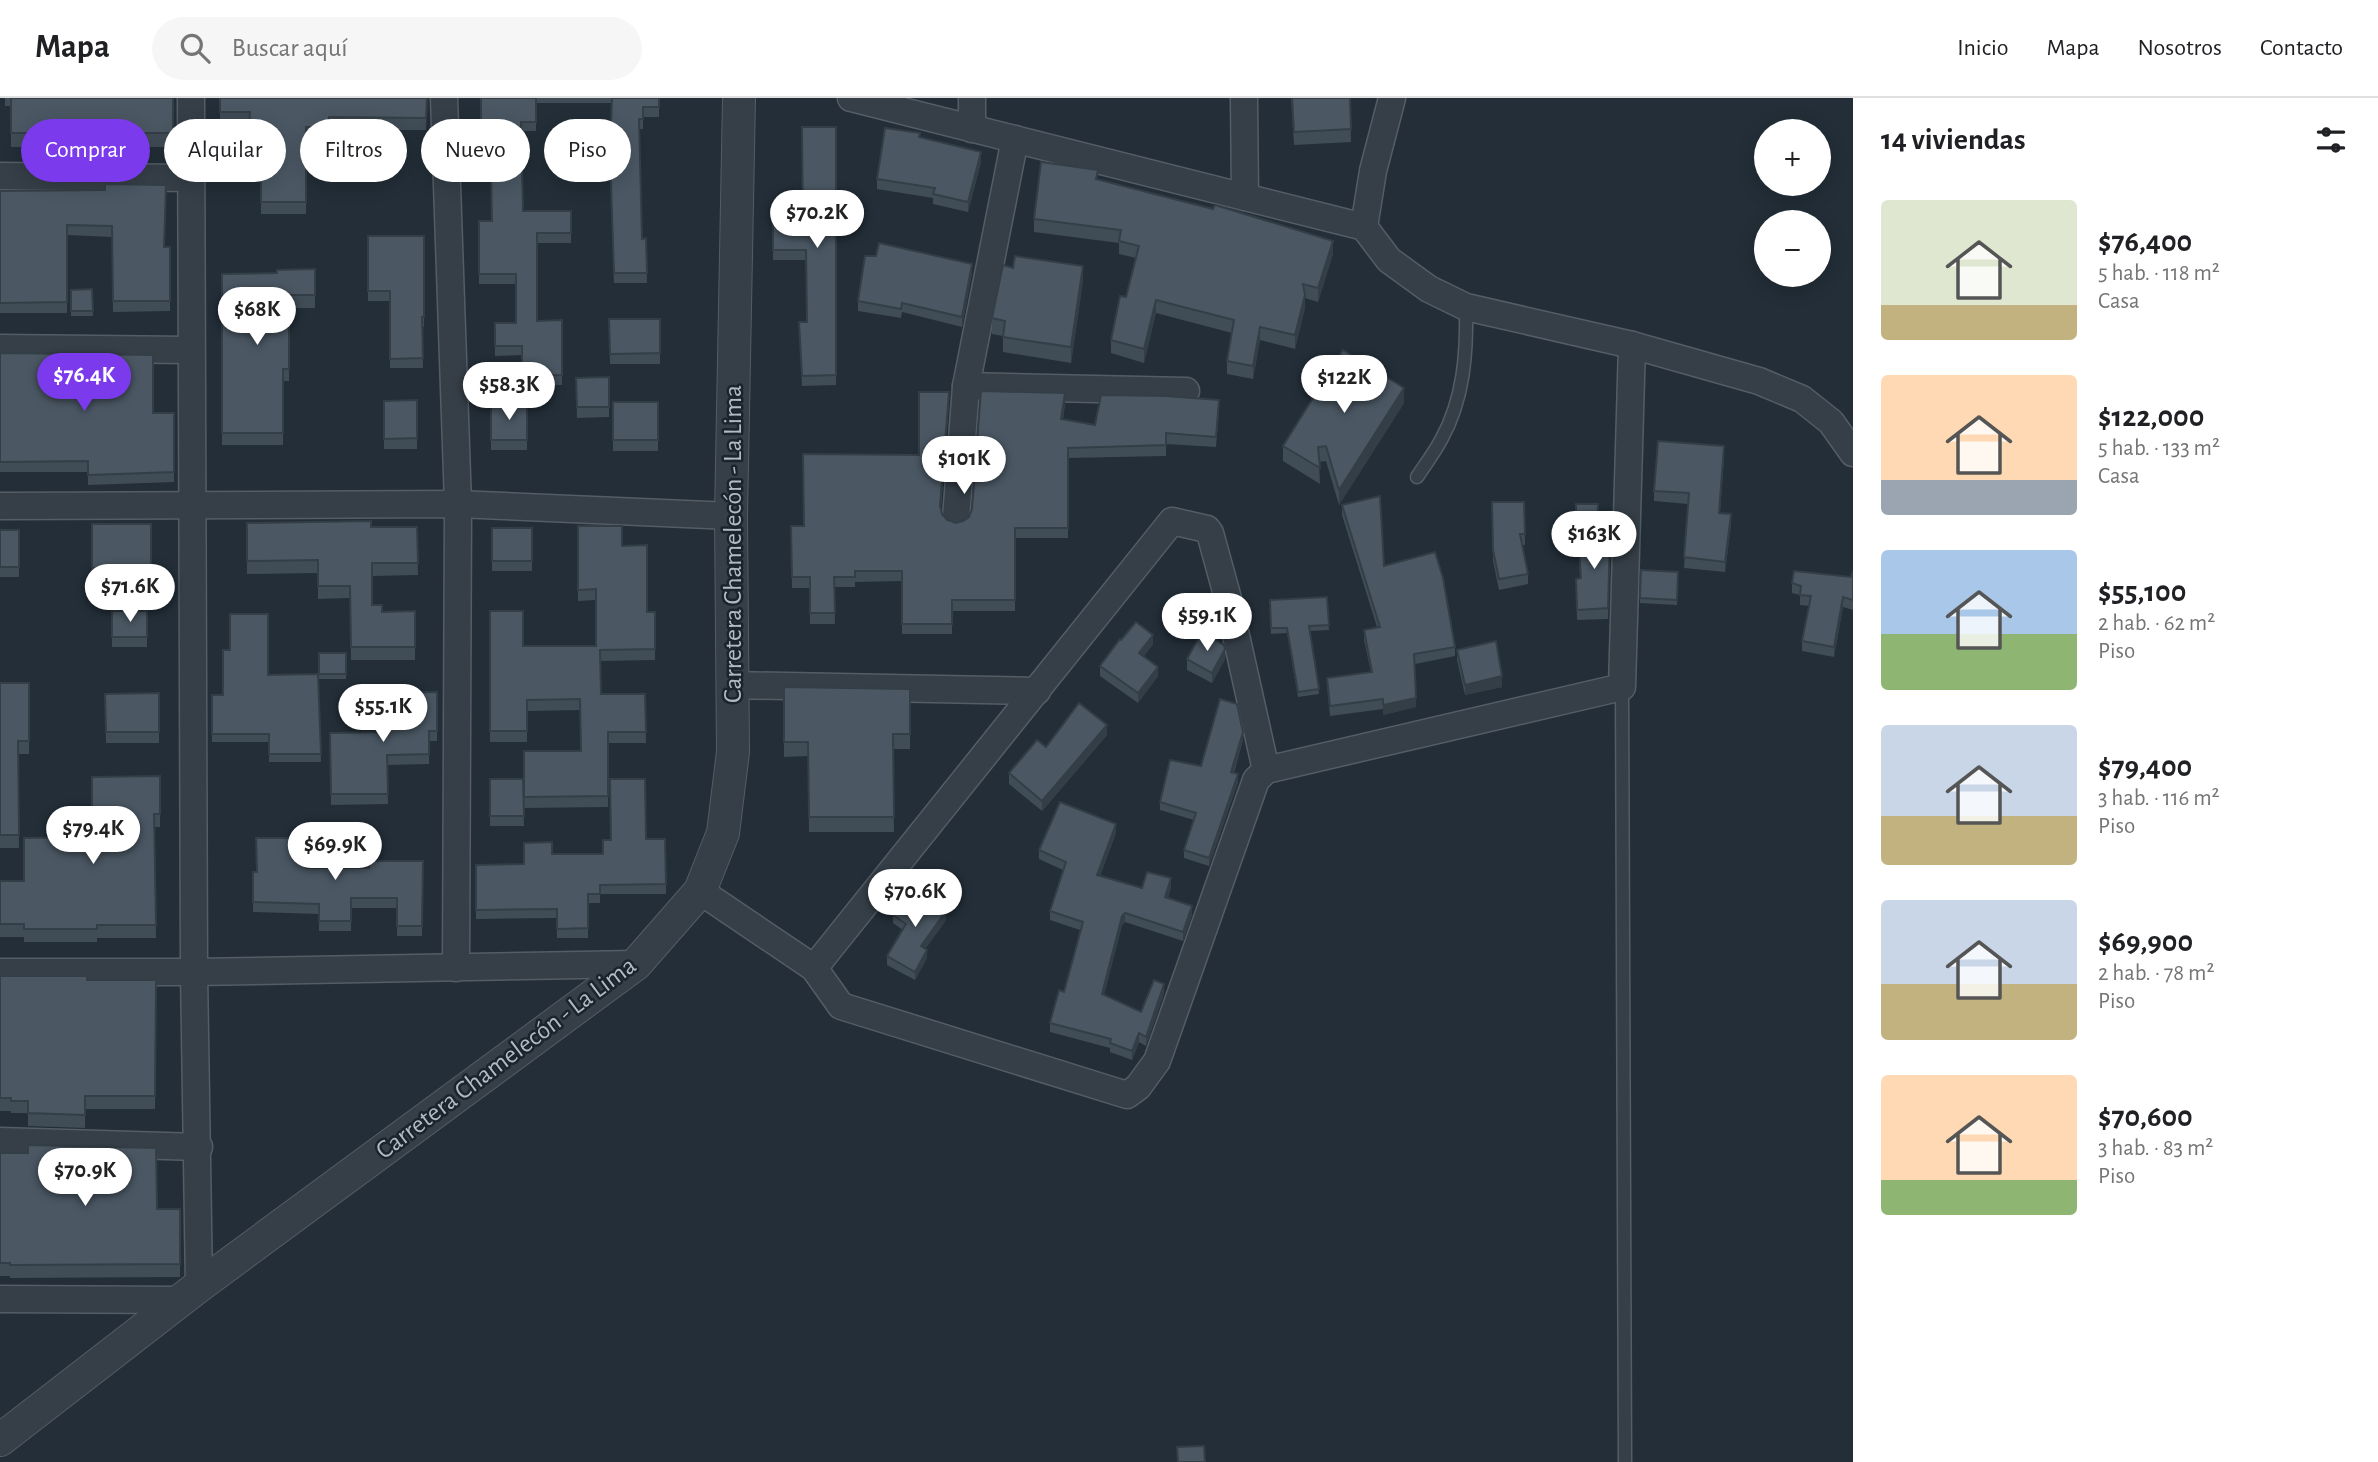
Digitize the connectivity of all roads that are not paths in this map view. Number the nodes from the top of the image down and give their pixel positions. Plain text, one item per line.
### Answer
1 (191, 98) edge
2 (444, 98) edge
3 (739, 98) edge
4 (850, 98) edge
5 (972, 98) edge
6 (1244, 98) edge
7 (1392, 98) edge
8 (191, 119) edge
9 (972, 129) junction
10 (1016, 139) junction
11 (0, 176) edge
12 (164, 178) edge
13 (190, 182) edge
14 (1245, 197) junction
15 (1364, 227) junction
16 (1466, 307) junction
17 (1632, 345) junction
18 (0, 348) edge
19 (191, 350) junction
20 (966, 386) junction
21 (1186, 391) dead end
22 (1853, 453) edge
23 (1416, 477) dead end
24 (458, 504) junction
25 (193, 505) junction
26 (0, 506) edge
27 (731, 516) junction
28 (956, 518) dead end
29 (732, 685) junction
30 (1622, 687) junction
31 (1037, 691) junction
32 (1266, 769) junction
33 (700, 891) junction
34 (636, 964) junction
35 (456, 968) junction
36 (814, 968) junction
37 (0, 972) edge
38 (194, 972) junction
39 (0, 1141) edge
40 (199, 1147) junction
41 (191, 1293) junction
42 (0, 1299) edge
43 (0, 1440) edge
44 (1625, 1462) edge

1 - 8 street
2 - 24 street
3 - 27 street, Carretera Chamelecón - La Lima
4 - 9 street
5 - 9 street
6 - 14 street
7 - 15 street
9 - 10 street
10 - 14 street
10 - 20 street
11 - 12 street
13 - 19 street
14 - 15 street
15 - 16 street
16 - 17 street
16 - 23 lane
17 - 22 street
17 - 30 street
18 - 19 street
19 - 25 street
20 - 21 street
20 - 28 street
24 - 25 street
24 - 27 street
24 - 35 street
25 - 26 street
25 - 38 street
27 - 29 street, Carretera Chamelecón - La Lima
29 - 31 street
29 - 33 street, Carretera Chamelecón - La Lima
30 - 32 street
30 - 44 lane
31 - 32 street
31 - 36 street
32 - 36 street
33 - 34 street, Carretera Chamelecón - La Lima
33 - 36 street
34 - 35 street
34 - 41 street, Carretera Chamelecón - La Lima
35 - 38 street
37 - 38 street
38 - 40 street
39 - 40 street
40 - 41 street
41 - 42 street
41 - 43 street, Carretera Chamelecón - La Lima

